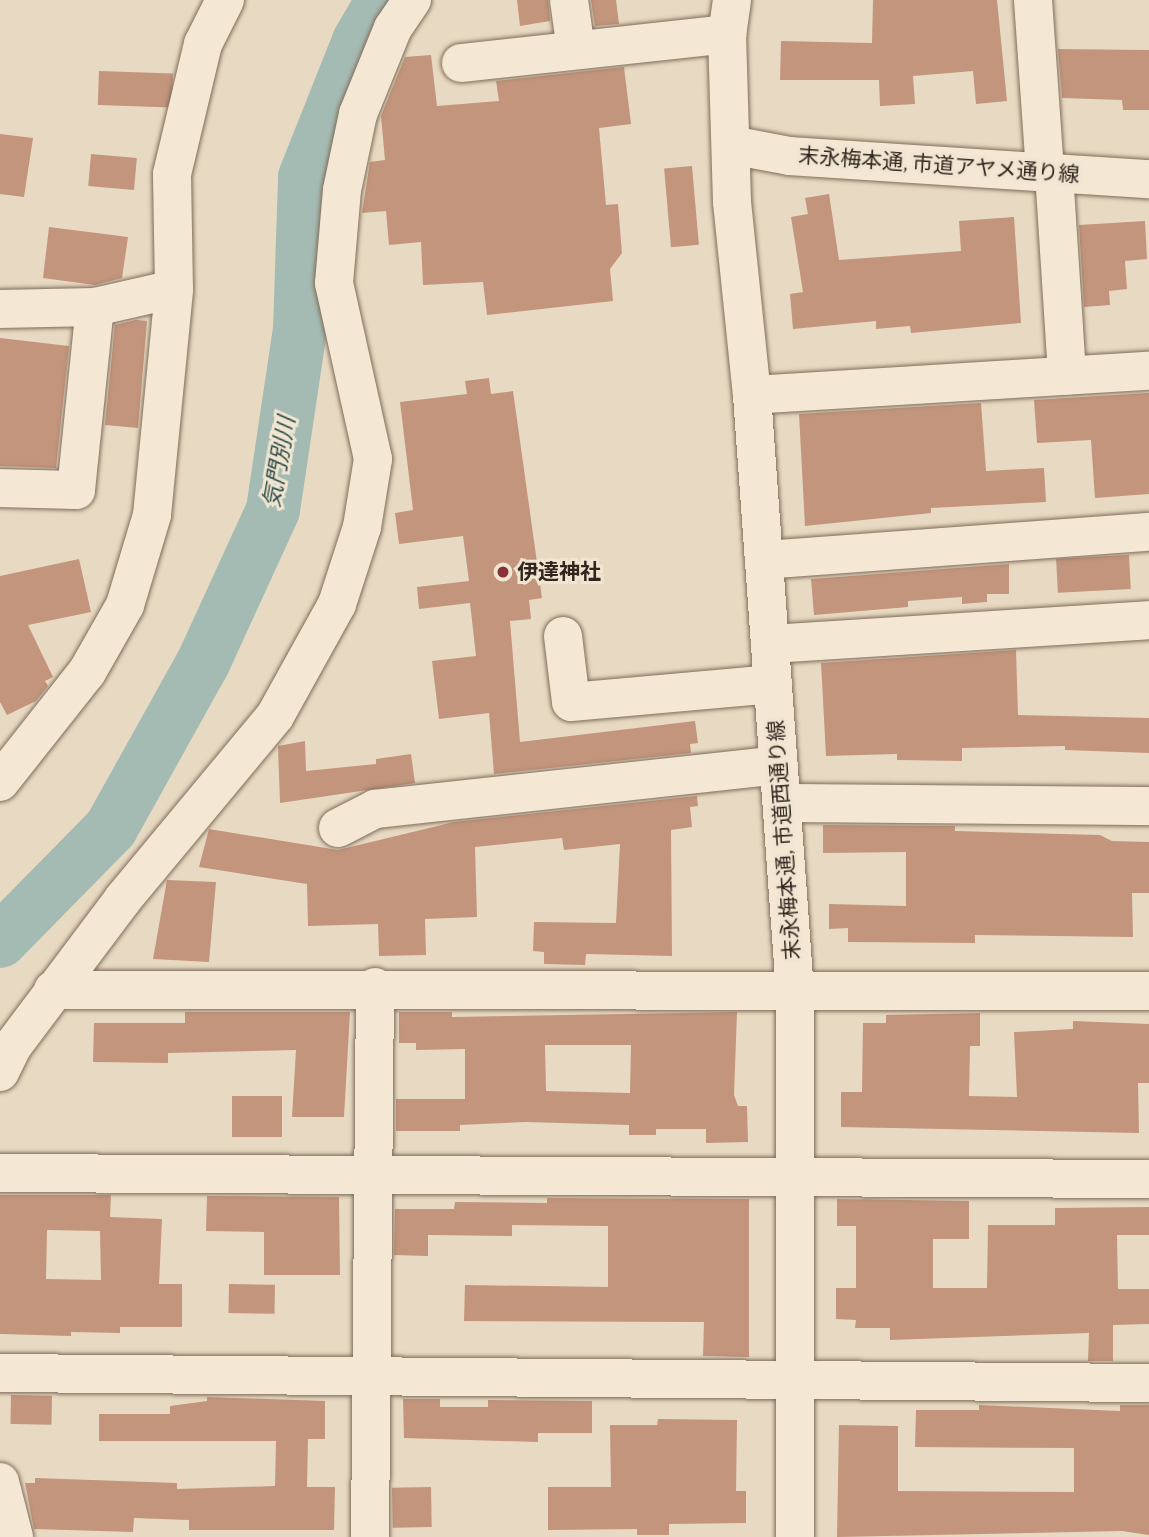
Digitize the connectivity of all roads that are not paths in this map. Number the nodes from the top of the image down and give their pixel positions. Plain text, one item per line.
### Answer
1 (225, 0) edge
2 (412, 0) edge
3 (569, 0) edge
4 (1033, 0) edge
5 (730, 17) edge
6 (576, 50) junction
7 (461, 63) dead end
8 (731, 145) junction
9 (1050, 171) junction
10 (1149, 179) edge
11 (174, 289) junction
12 (95, 307) junction
13 (0, 309) edge
14 (1149, 371) edge
15 (1068, 376) junction
16 (752, 395) junction
17 (0, 488) edge
18 (1149, 532) edge
19 (764, 560) junction
20 (1149, 620) edge
21 (563, 636) dead end
22 (769, 644) junction
23 (773, 684) junction
24 (779, 765) junction
25 (0, 782) edge
26 (782, 803) junction
27 (1149, 806) edge
28 (338, 828) dead end
29 (375, 988) junction
30 (53, 990) junction
31 (1149, 991) edge
32 (795, 992) junction
33 (0, 1072) edge
34 (0, 1173) edge
35 (375, 1173) junction
36 (797, 1177) junction
37 (1149, 1179) edge
38 (0, 1373) edge
39 (372, 1376) junction
40 (795, 1382) junction
41 (1149, 1383) edge
42 (0, 1482) edge
43 (14, 1537) edge
44 (370, 1537) edge
45 (794, 1537) edge

1 - 11 street
2 - 30 street
3 - 6 street
4 - 9 street
5 - 6 street
5 - 8 street, 末永梅本通, 市道西通り線
6 - 7 street
8 - 9 street, 末永梅本通, 市道アヤメ通り線
8 - 16 street, 末永梅本通, 市道西通り線
9 - 10 street, 末永梅本通, 市道アヤメ通り線
9 - 15 street
11 - 12 street
11 - 25 street
12 - 13 street
12 - 17 street
14 - 15 street
15 - 16 street
16 - 19 street, 末永梅本通, 市道西通り線
18 - 19 street
19 - 22 street, 末永梅本通, 市道西通り線
20 - 22 street
21 - 23 street
22 - 23 street, 末永梅本通, 市道西通り線
23 - 24 street, 末永梅本通, 市道西通り線
24 - 26 street, 末永梅本通, 市道西通り線
24 - 28 street
26 - 27 street
26 - 32 street, 末永梅本通, 市道西通り線
29 - 30 street
29 - 32 street
29 - 35 street
30 - 33 street
31 - 32 street
32 - 36 street, 末永梅本通, 市道西通り線
34 - 35 street
35 - 36 street
35 - 39 street
36 - 37 street
36 - 40 street, 末永梅本通, 市道西通り線
38 - 39 street
39 - 40 street
39 - 44 street
40 - 41 street
40 - 45 street, 末永梅本通, 市道西通り線
42 - 43 street

